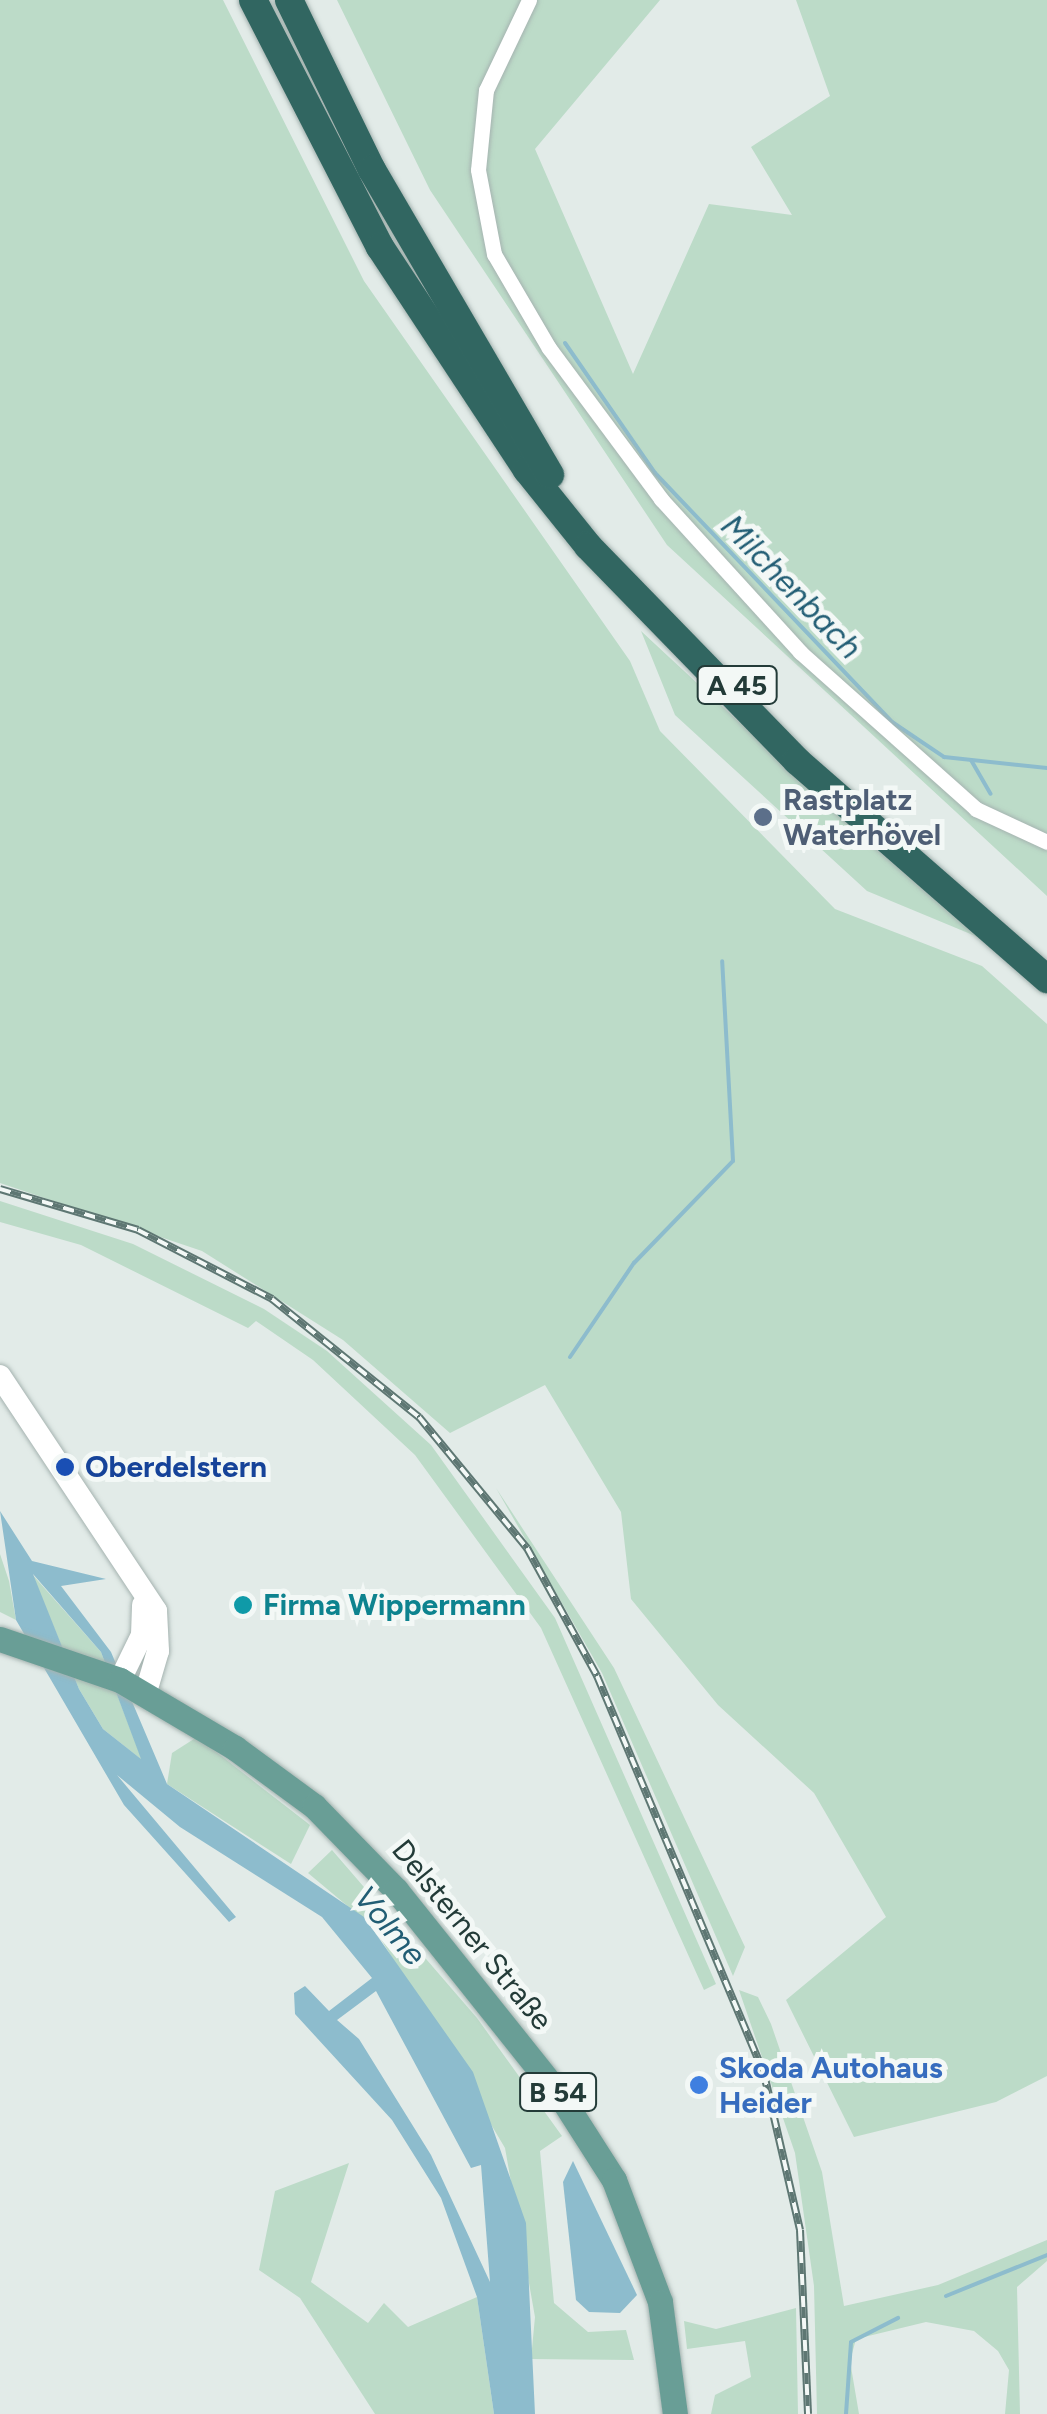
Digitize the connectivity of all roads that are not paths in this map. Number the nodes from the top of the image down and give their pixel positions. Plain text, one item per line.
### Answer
1 (253, 0) edge
2 (289, 0) edge
3 (529, 0) edge
4 (471, 367) junction
5 (1047, 842) edge
6 (1047, 961) edge
7 (1047, 979) edge
8 (0, 1376) edge
9 (138, 1587) junction
10 (10, 1642) edge
11 (120, 1680) junction
12 (146, 1692) junction
13 (675, 2414) edge

1 - 4 highway, A 45
2 - 4 highway, A 45
3 - 5 street
4 - 6 highway, A 45
4 - 7 highway, A 45
8 - 9 street
9 - 11 street
9 - 12 street
10 - 11 main road, B 54
11 - 12 main road, Delsterner Straße / B 54
12 - 13 main road, Delsterner Straße / B 54

